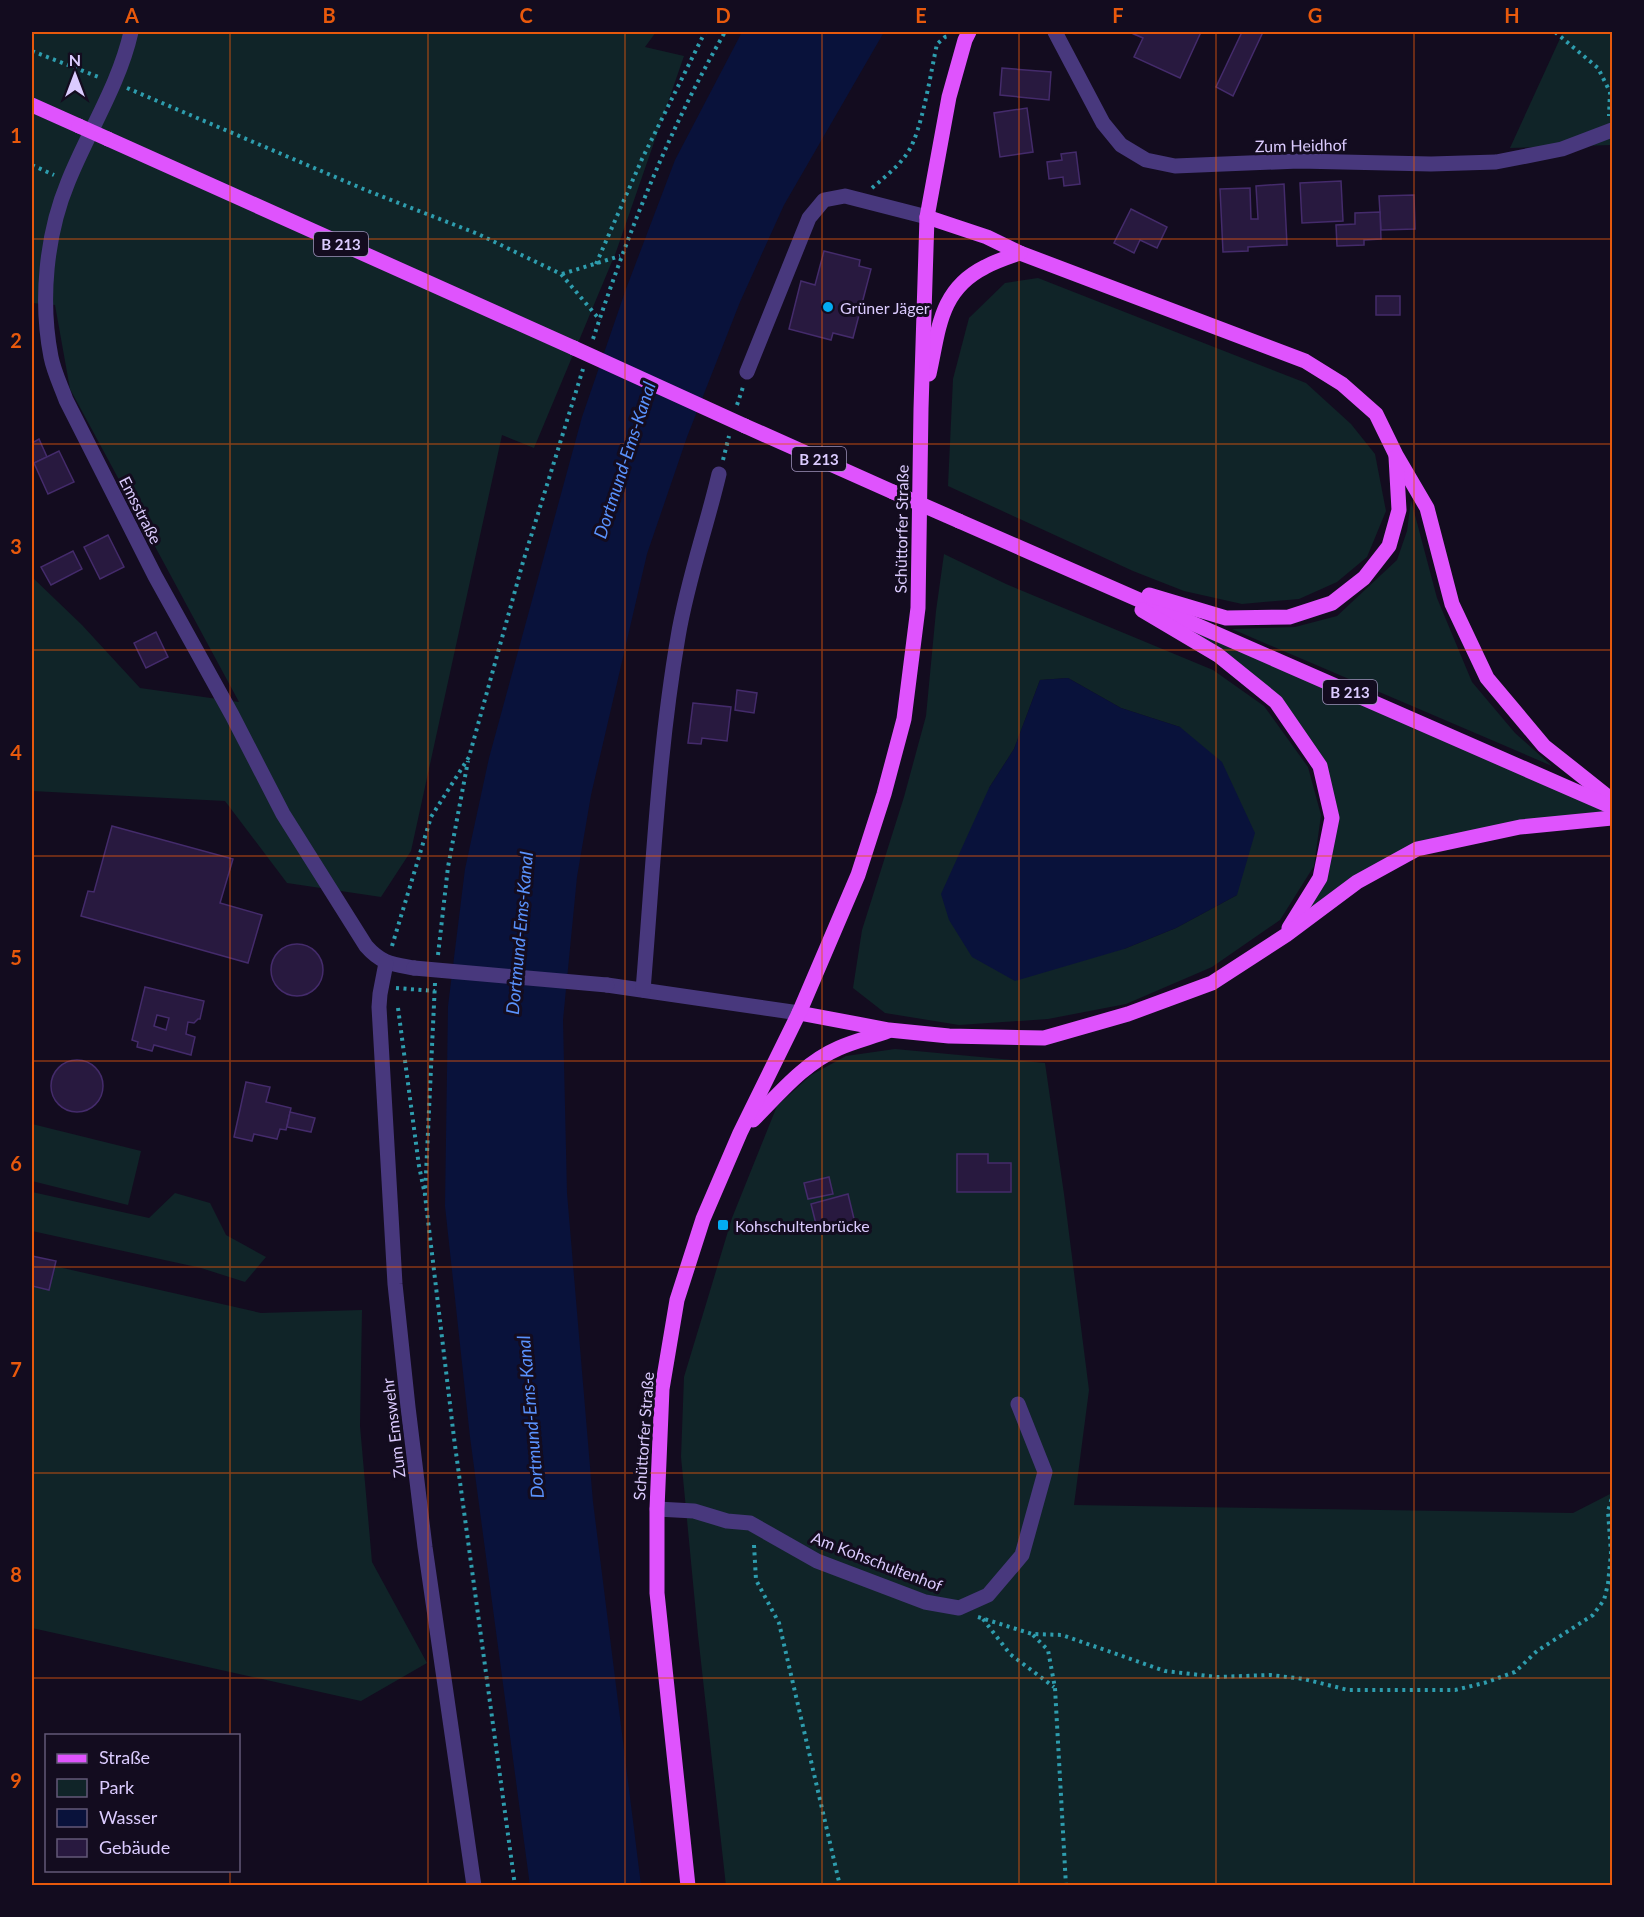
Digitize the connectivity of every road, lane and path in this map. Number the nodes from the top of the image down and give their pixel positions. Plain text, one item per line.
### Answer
1 (131, 32) edge
2 (705, 32) edge
3 (724, 32) edge
4 (1055, 32) edge
5 (1555, 32) edge
6 (967, 36) edge
7 (32, 51) edge
8 (113, 82) junction
9 (1611, 89) edge
10 (32, 105) edge
11 (1611, 131) edge
12 (32, 165) edge
13 (68, 182) junction
14 (861, 199) junction
15 (927, 217) junction
16 (1020, 252) junction
17 (621, 256) junction
18 (596, 264) junction
19 (561, 274) junction
20 (600, 320) junction
21 (592, 342) dead end
22 (585, 364) dead end
23 (747, 372) dead end
24 (921, 409) junction
25 (1396, 455) junction
26 (719, 474) dead end
27 (1088, 577) junction
28 (469, 757) junction
29 (1612, 800) edge
30 (1612, 807) edge
31 (1612, 818) edge
32 (1286, 934) junction
33 (386, 963) junction
34 (437, 965) dead end
35 (435, 976) dead end
36 (395, 988) junction
37 (644, 990) junction
38 (435, 991) junction
39 (799, 1013) junction
40 (889, 1030) junction
41 (740, 1133) junction
42 (425, 1195) junction
43 (1018, 1404) dead end
44 (1612, 1498) edge
45 (657, 1509) junction
46 (750, 1523) junction
47 (959, 1608) junction
48 (983, 1619) junction
49 (1032, 1634) junction
50 (1055, 1688) junction
51 (474, 1886) edge
52 (515, 1886) edge
53 (688, 1886) edge
54 (840, 1886) edge
55 (1066, 1886) edge

1 - 8 street, Emsstraße
2 - 18 path
3 - 17 path
4 - 11 street, Zum Heidhof
5 - 9 path
6 - 14 path
6 - 15 main road, Schüttorfer Straße
7 - 8 path
8 - 13 street, Emsstraße
8 - 19 path
9 - 11 path
10 - 27 main road, B 213, bridge
12 - 13 path
13 - 33 street, Emsstraße
14 - 15 street
14 - 23 street
15 - 16 main road
15 - 24 main road, Schüttorfer Straße
16 - 24 main road
16 - 25 main road
17 - 18 path
17 - 20 path
18 - 19 path
19 - 20 path
20 - 21 path
22 - 28 path
24 - 39 main road, Schüttorfer Straße
25 - 27 main road
25 - 29 main road
26 - 37 street
27 - 30 main road, B 213
27 - 32 main road
28 - 33 path
28 - 34 path
31 - 32 main road
32 - 40 main road
33 - 36 path
33 - 37 street, bridge
33 - 51 street, Zum Emswehr
35 - 38 path
36 - 38 path
36 - 42 path
37 - 39 street
38 - 42 path
39 - 40 main road
39 - 41 main road, Schüttorfer Straße
40 - 41 main road
41 - 45 main road, Schüttorfer Straße
42 - 52 path
43 - 47 street, Am Kohschultenhof
44 - 49 path
45 - 46 street, Am Kohschultenhof
45 - 53 main road, Schüttorfer Straße
46 - 47 street, Am Kohschultenhof
46 - 54 path
47 - 48 path
48 - 49 path
48 - 50 path
49 - 50 path
50 - 55 path

